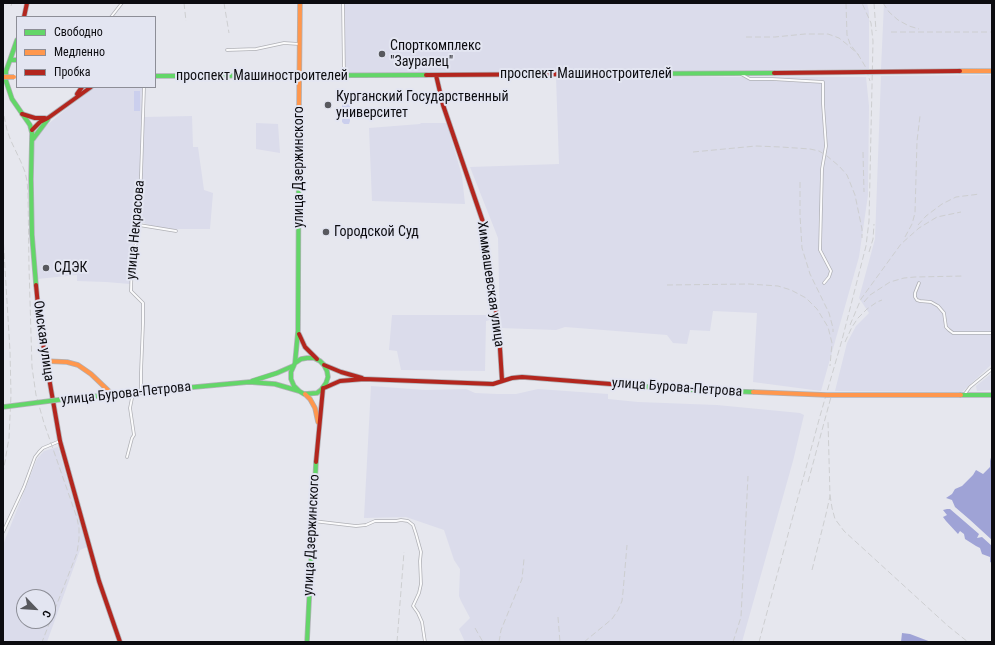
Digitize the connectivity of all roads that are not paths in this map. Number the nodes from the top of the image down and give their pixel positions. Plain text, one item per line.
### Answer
1 (27, 3) edge
2 (122, 3) edge
3 (300, 3) edge
4 (343, 3) edge
5 (24, 16) edge
6 (112, 16) edge
7 (16, 43) edge
8 (299, 44) junction
9 (227, 50) dead end
10 (10, 60) junction
11 (16, 60) edge
12 (992, 71) edge
13 (740, 74) junction
14 (436, 75) junction
15 (156, 76) edge
16 (299, 76) junction
17 (344, 76) junction
18 (3, 77) edge
19 (15, 77) edge
20 (82, 88) edge
21 (90, 88) edge
22 (144, 88) edge
23 (75, 98) junction
24 (21, 114) junction
25 (48, 118) junction
26 (32, 130) junction
27 (33, 139) junction
28 (139, 225) junction
29 (176, 231) dead end
30 (919, 282) dead end
31 (824, 283) dead end
32 (298, 331) junction
33 (992, 333) edge
34 (45, 361) junction
35 (320, 361) junction
36 (294, 365) junction
37 (324, 365) junction
38 (992, 369) edge
39 (364, 379) junction
40 (502, 380) junction
41 (249, 382) junction
42 (103, 386) junction
43 (323, 388) junction
44 (299, 391) junction
45 (141, 392) junction
46 (133, 393) junction
47 (304, 394) junction
48 (992, 394) edge
49 (113, 395) junction
50 (963, 395) junction
51 (104, 396) junction
52 (3, 406) edge
53 (318, 427) junction
54 (60, 441) junction
55 (127, 458) dead end
56 (313, 521) junction
57 (3, 532) edge
58 (120, 642) edge
59 (307, 642) edge
60 (425, 642) edge

1 - 5 main road
2 - 6 street
3 - 8 main road, улица Дзержинского
4 - 17 street
7 - 10 main road, Омская улица
8 - 9 street
8 - 16 main road, улица Дзержинского
10 - 11 main road
10 - 24 main road, Омская улица
12 - 13 main road, проспект Машиностроителей, bridge
13 - 14 main road, проспект Машиностроителей
13 - 31 street
14 - 17 main road, проспект Машиностроителей
14 - 40 main road, Химмашевская улица
15 - 16 main road, проспект Машиностроителей
16 - 17 main road, проспект Машиностроителей
16 - 32 main road, улица Дзержинского
18 - 19 main road, bridge
20 - 23 main road
21 - 23 main road
22 - 28 street, улица Некрасова
23 - 25 main road
24 - 25 main road
24 - 26 main road, Омская улица
25 - 26 main road
25 - 27 main road
26 - 27 main road, Омская улица
27 - 34 main road, Омская улица
28 - 29 street
28 - 45 street, улица Некрасова
30 - 33 street
32 - 35 main road, улица Дзержинского
32 - 36 main road, улица Дзержинского
34 - 42 main road
34 - 54 main road, Омская улица
35 - 36 main road
35 - 37 main road
36 - 41 main road, улица Бурова-Петрова
36 - 44 main road
37 - 39 main road, улица Бурова-Петрова
37 - 43 main road
38 - 50 street
39 - 40 main road, улица Бурова-Петрова
39 - 43 main road, улица Бурова-Петрова
40 - 50 main road, улица Бурова-Петрова, bridge
41 - 44 main road, улица Бурова-Петрова
41 - 45 main road, улица Бурова-Петрова
42 - 49 main road
42 - 51 main road
43 - 47 main road
43 - 53 main road, улица Дзержинского
44 - 47 main road
45 - 46 main road, улица Бурова-Петрова
46 - 49 main road, улица Бурова-Петрова
46 - 55 street
47 - 53 main road, улица Дзержинского
48 - 50 main road, улица Бурова-Петрова
49 - 51 main road, улица Бурова-Петрова
51 - 52 main road, улица Бурова-Петрова, bridge
53 - 56 main road, улица Дзержинского
54 - 57 street
54 - 58 main road, Омская улица
56 - 59 main road, улица Дзержинского
56 - 60 street

